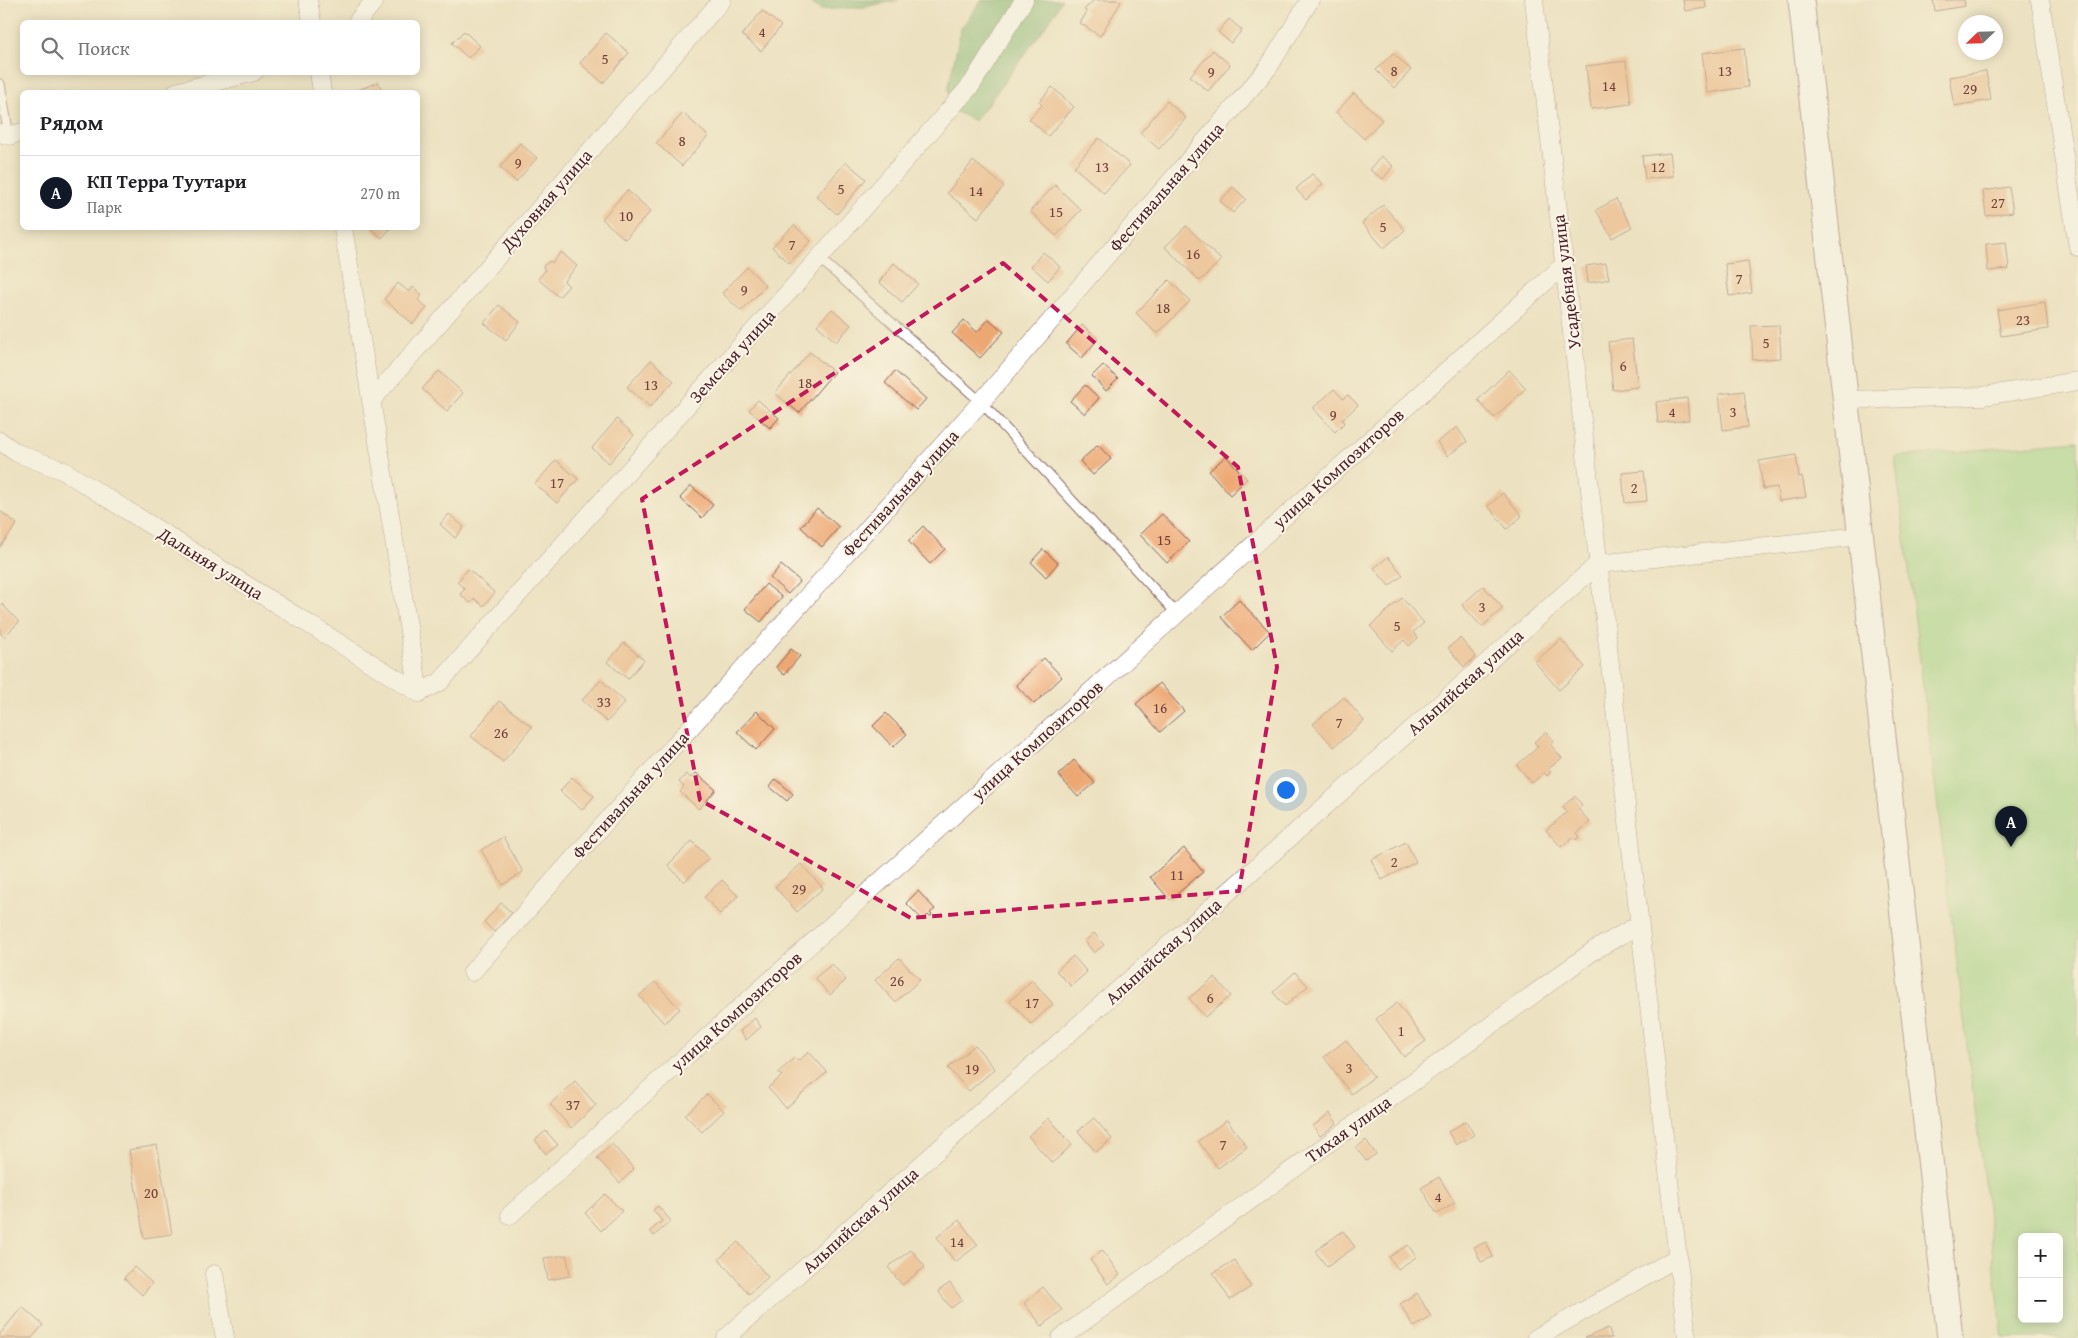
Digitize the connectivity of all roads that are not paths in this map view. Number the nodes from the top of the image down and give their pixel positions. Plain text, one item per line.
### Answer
1 (308, 0) edge
2 (376, 0) edge
3 (722, 0) edge
4 (1024, 0) edge
5 (1310, 0) edge
6 (1534, 0) edge
7 (1802, 0) edge
8 (2040, 0) edge
9 (312, 20) edge
10 (359, 20) edge
11 (242, 75) edge
12 (319, 75) edge
13 (0, 84) edge
14 (184, 90) edge
15 (322, 90) edge
16 (10, 133) edge
17 (343, 230) edge
18 (2078, 247) edge
19 (819, 258) junction
20 (1564, 264) junction
21 (2078, 381) edge
22 (1846, 400) junction
23 (371, 401) junction
24 (981, 402) junction
25 (0, 441) edge
26 (1861, 536) junction
27 (1598, 564) junction
28 (1177, 614) junction
29 (419, 693) junction
30 (1638, 925) junction
31 (472, 972) dead end
32 (510, 1215) dead end
33 (1678, 1257) junction
34 (214, 1274) dead end
35 (225, 1338) edge
36 (726, 1338) edge
37 (1061, 1338) edge
38 (1536, 1338) edge
39 (1687, 1338) edge
40 (1950, 1338) edge

1 - 9 street
2 - 10 street
3 - 23 street, Духовная улица
4 - 19 street, Земская улица
5 - 24 street, Фестивальная улица
6 - 20 street, Усадебная улица
7 - 22 street
8 - 18 street
11 - 14 street
12 - 15 street
13 - 16 lane
17 - 23 street
19 - 24 lane
19 - 29 street, Земская улица
20 - 27 street, Усадебная улица
20 - 28 street, улица Композиторов
21 - 22 street
22 - 26 street
23 - 29 street
24 - 28 lane
24 - 31 street, Фестивальная улица
25 - 29 street, Дальняя улица
26 - 27 street
26 - 40 street
27 - 30 street, Усадебная улица
27 - 36 street, Альпийская улица
28 - 32 street, улица Композиторов
30 - 33 street, Усадебная улица
30 - 37 street, Тихая улица
33 - 38 street
33 - 39 street, Усадебная улица
34 - 35 street

